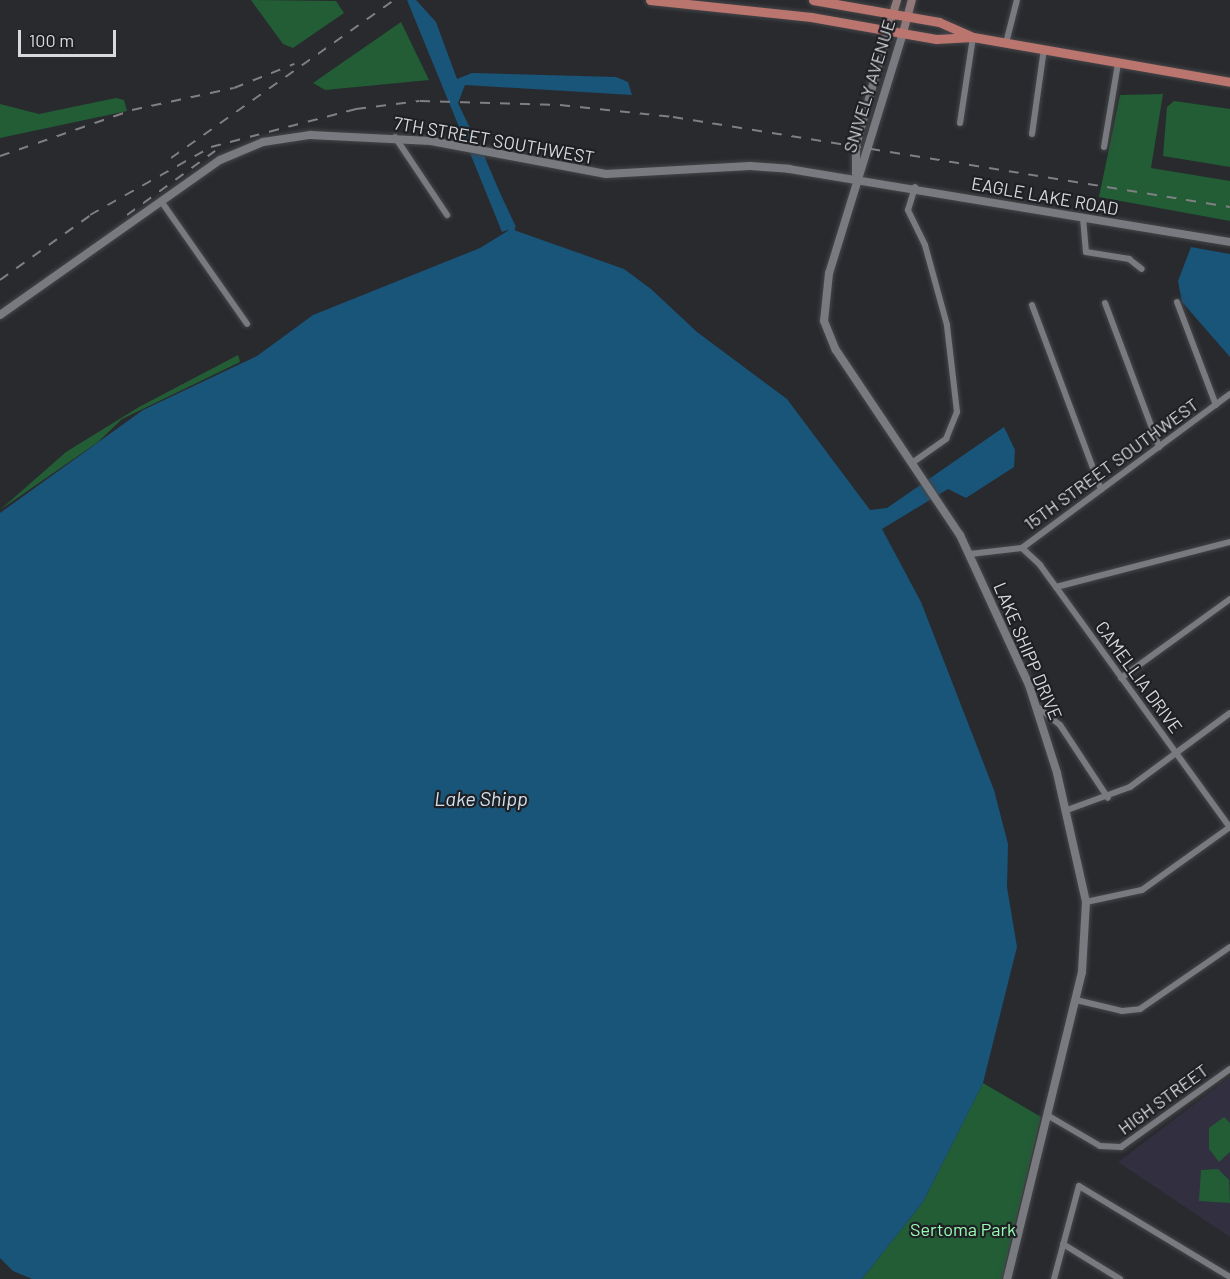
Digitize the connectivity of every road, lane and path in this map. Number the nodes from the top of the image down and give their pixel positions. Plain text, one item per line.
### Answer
1 (650, 0) edge
2 (813, 0) edge
3 (897, 0) edge
4 (912, 0) edge
5 (1017, 0) edge
6 (893, 13) junction
7 (908, 16) junction
8 (888, 30) junction
9 (903, 33) junction
10 (973, 37) junction
11 (1006, 43) junction
12 (1044, 49) junction
13 (1118, 63) junction
14 (1230, 82) edge
15 (960, 123) dead end
16 (1032, 134) dead end
17 (395, 136) junction
18 (1104, 147) dead end
19 (856, 177) junction
20 (915, 187) junction
21 (161, 201) junction
22 (447, 215) dead end
23 (1083, 218) junction
24 (1230, 242) edge
25 (1142, 269) dead end
26 (1177, 302) dead end
27 (1105, 303) dead end
28 (1032, 304) dead end
29 (0, 315) edge
30 (247, 324) dead end
31 (1230, 394) edge
32 (1216, 405) junction
33 (1159, 447) junction
34 (915, 466) junction
35 (1101, 490) junction
36 (1230, 542) edge
37 (1022, 548) junction
38 (970, 554) junction
39 (1056, 588) junction
40 (1230, 599) edge
41 (1121, 678) junction
42 (1039, 708) junction
43 (1230, 713) edge
44 (1176, 753) junction
45 (1108, 798) junction
46 (1067, 810) junction
47 (1230, 827) edge
48 (1086, 902) junction
49 (1230, 947) edge
50 (1076, 1000) junction
51 (1230, 1069) edge
52 (1047, 1115) junction
53 (1063, 1244) junction
54 (1230, 1277) edge
55 (1007, 1279) edge
56 (1054, 1279) edge
57 (1120, 1279) edge

1 - 8 highway
2 - 6 highway
3 - 6 main road, SNIVELY AVENUE
4 - 7 main road, SNIVELY AVENUE
5 - 11 street
6 - 7 highway
6 - 8 main road, SNIVELY AVENUE
7 - 9 main road, SNIVELY AVENUE
7 - 10 highway
8 - 9 highway
8 - 19 street, SNIVELY AVENUE
9 - 10 highway
9 - 19 street, SNIVELY AVENUE
10 - 11 highway
10 - 15 street
11 - 12 highway
12 - 13 highway
12 - 16 street
13 - 14 highway
13 - 18 street
17 - 19 street, 7TH STREET SOUTHWEST
17 - 21 street, 7TH STREET SOUTHWEST
17 - 22 street
19 - 20 street, EAGLE LAKE ROAD
19 - 34 street, LAKE SHIPP DRIVE
20 - 23 street, EAGLE LAKE ROAD
20 - 34 street
21 - 29 street, 7TH STREET SOUTHWEST
21 - 30 street
23 - 24 street, EAGLE LAKE ROAD
23 - 25 street
26 - 32 street
27 - 33 street
28 - 35 street
31 - 32 street, 15TH STREET SOUTHWEST
32 - 33 street, 15TH STREET SOUTHWEST
33 - 35 street, 15TH STREET SOUTHWEST
34 - 38 street, LAKE SHIPP DRIVE
35 - 37 street, 15TH STREET SOUTHWEST
36 - 39 street
37 - 38 street, 15TH STREET SOUTHWEST
37 - 39 street, CAMELLIA DRIVE
38 - 42 street, LAKE SHIPP DRIVE
39 - 41 street, CAMELLIA DRIVE
40 - 41 street
41 - 44 street, CAMELLIA DRIVE
42 - 45 street
42 - 46 street, LAKE SHIPP DRIVE
43 - 44 street
44 - 45 street
44 - 47 street, CAMELLIA DRIVE
45 - 46 street
46 - 48 street, LAKE SHIPP DRIVE
47 - 48 street
48 - 50 street, LAKE SHIPP DRIVE
49 - 50 street
50 - 52 street, LAKE SHIPP DRIVE
51 - 52 street, HIGH STREET
52 - 55 street, LAKE SHIPP DRIVE
53 - 54 street
53 - 56 street
53 - 57 street

